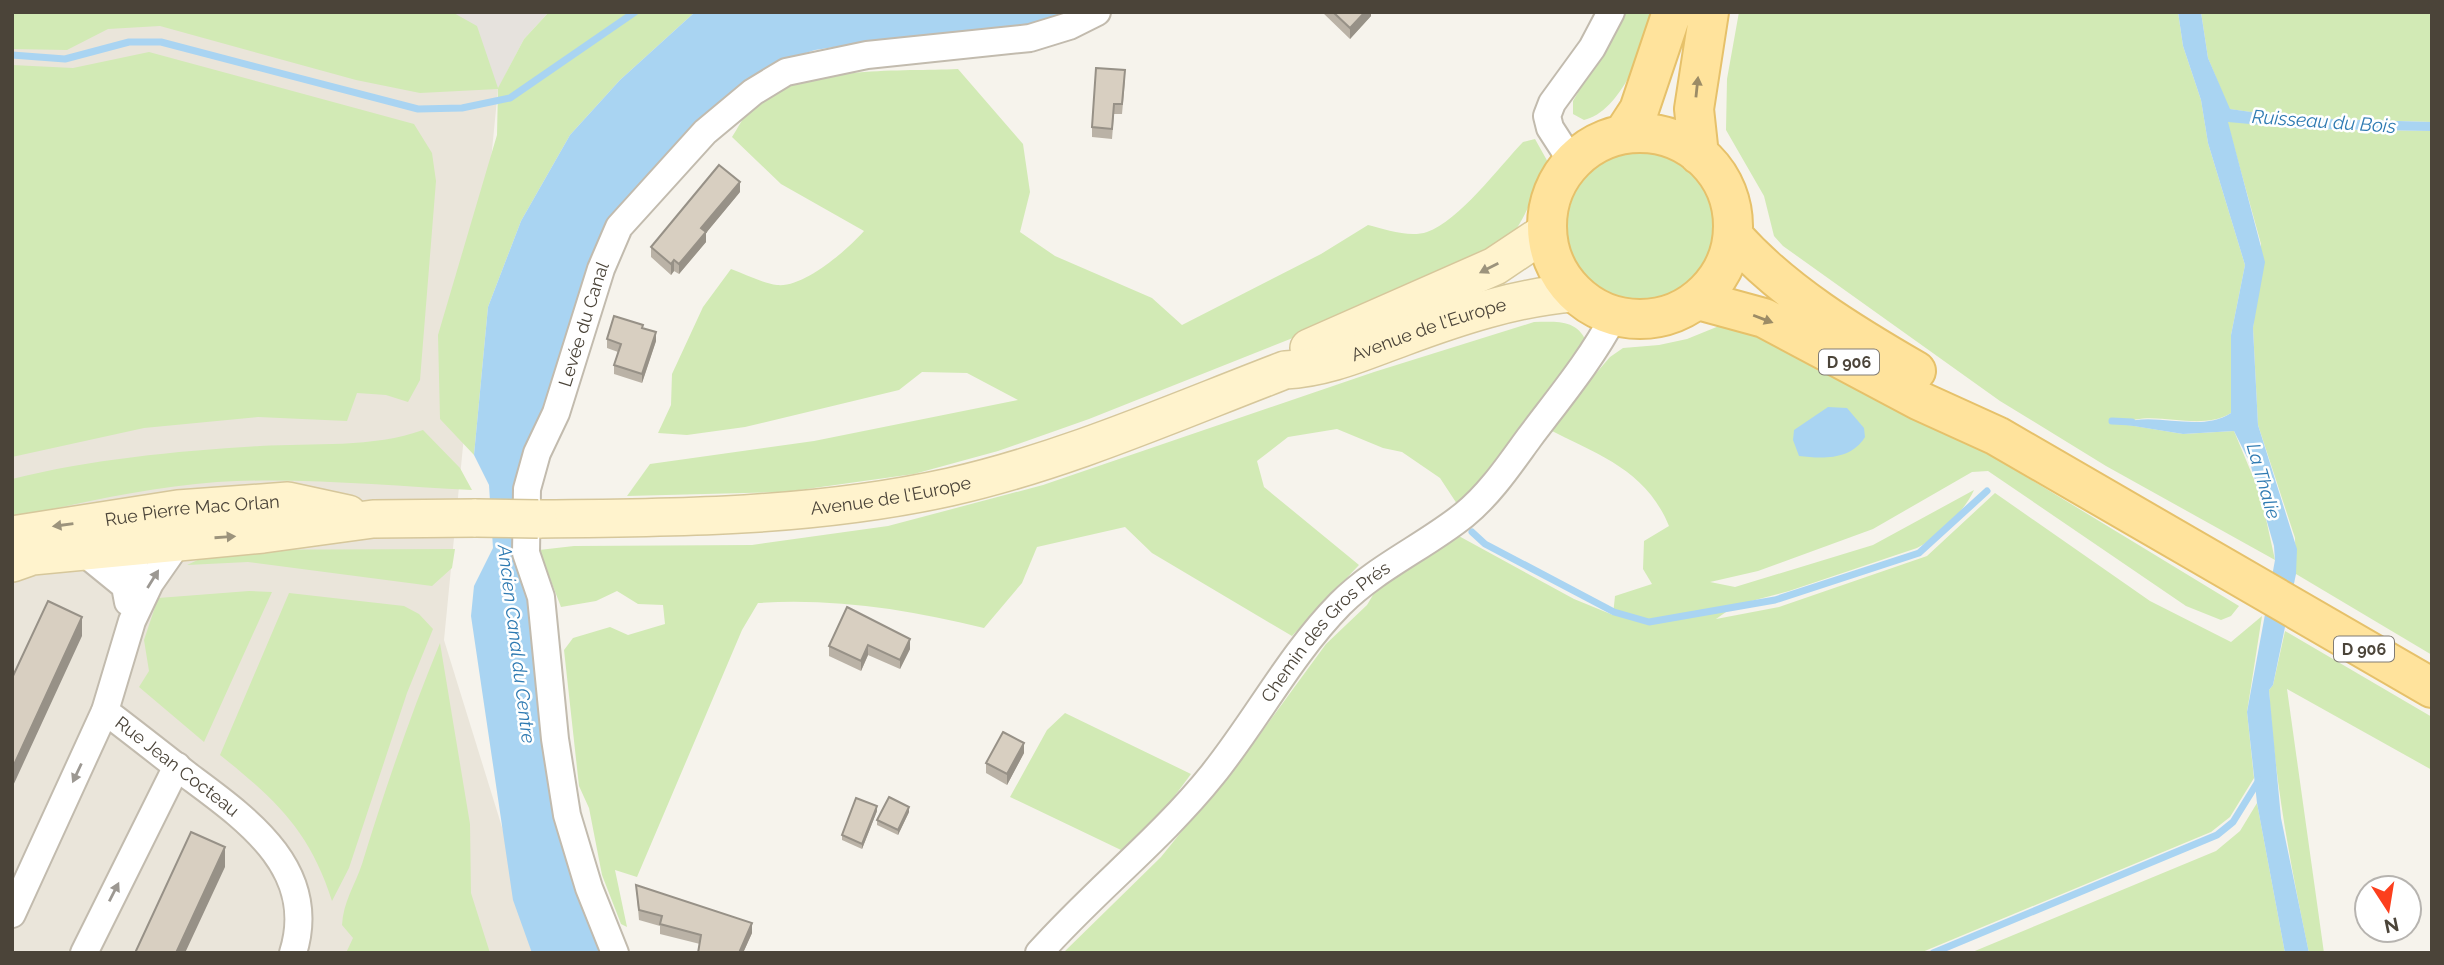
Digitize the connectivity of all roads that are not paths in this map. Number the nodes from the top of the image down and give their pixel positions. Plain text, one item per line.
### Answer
1 (1097, 12) edge
2 (1611, 12) edge
3 (1672, 12) edge
4 (1709, 12) edge
5 (1624, 133) junction
6 (1699, 155) junction
7 (1572, 162) junction
8 (1546, 232) junction
9 (1734, 237) junction
10 (1574, 293) junction
11 (1698, 300) junction
12 (1614, 316) junction
13 (1285, 370) junction
14 (1997, 436) junction
15 (476, 518) joint
16 (179, 525) junction
17 (12, 534) edge
18 (141, 545) junction
19 (82, 551) junction
20 (12, 563) edge
21 (125, 586) junction
22 (132, 621) junction
23 (2432, 688) edge
24 (105, 711) junction
25 (177, 766) junction
26 (12, 914) edge
27 (84, 953) edge
28 (293, 953) edge
29 (615, 953) edge
30 (1039, 953) edge

1 - 29 street, Levée du Canal
2 - 7 street
3 - 5 main road
6 -> 4 main road
5 - 6 main road
5 - 7 main road
6 - 9 main road
7 - 8 main road
8 - 10 main road
8 -> 13 main road, Avenue de l'Europe
9 - 11 main road
9 - 14 main road, D 906
10 - 12 main road
10 - 13 main road, Avenue de l'Europe
11 - 12 main road
11 -> 14 main road, D 906
12 - 30 street, Chemin des Gros Prés
13 - 15 main road, Avenue de l'Europe, bridge
14 - 23 main road, D 906
15 - 16 main road, Rue Pierre Mac Orlan
16 -> 17 main road, Rue Pierre Mac Orlan
16 - 18 main road, Rue Pierre Mac Orlan
22 -> 16 street, Rue Jean Cocteau
18 - 19 main road, Rue Pierre Mac Orlan
18 - 21 street
19 - 20 main road, Rue Pierre Mac Orlan
19 - 21 street
21 - 22 street
22 - 24 street, Rue Jean Cocteau
24 - 25 street, Rue Jean Cocteau
24 -> 26 street
27 -> 25 street
25 - 28 street, Rue Jean Cocteau

